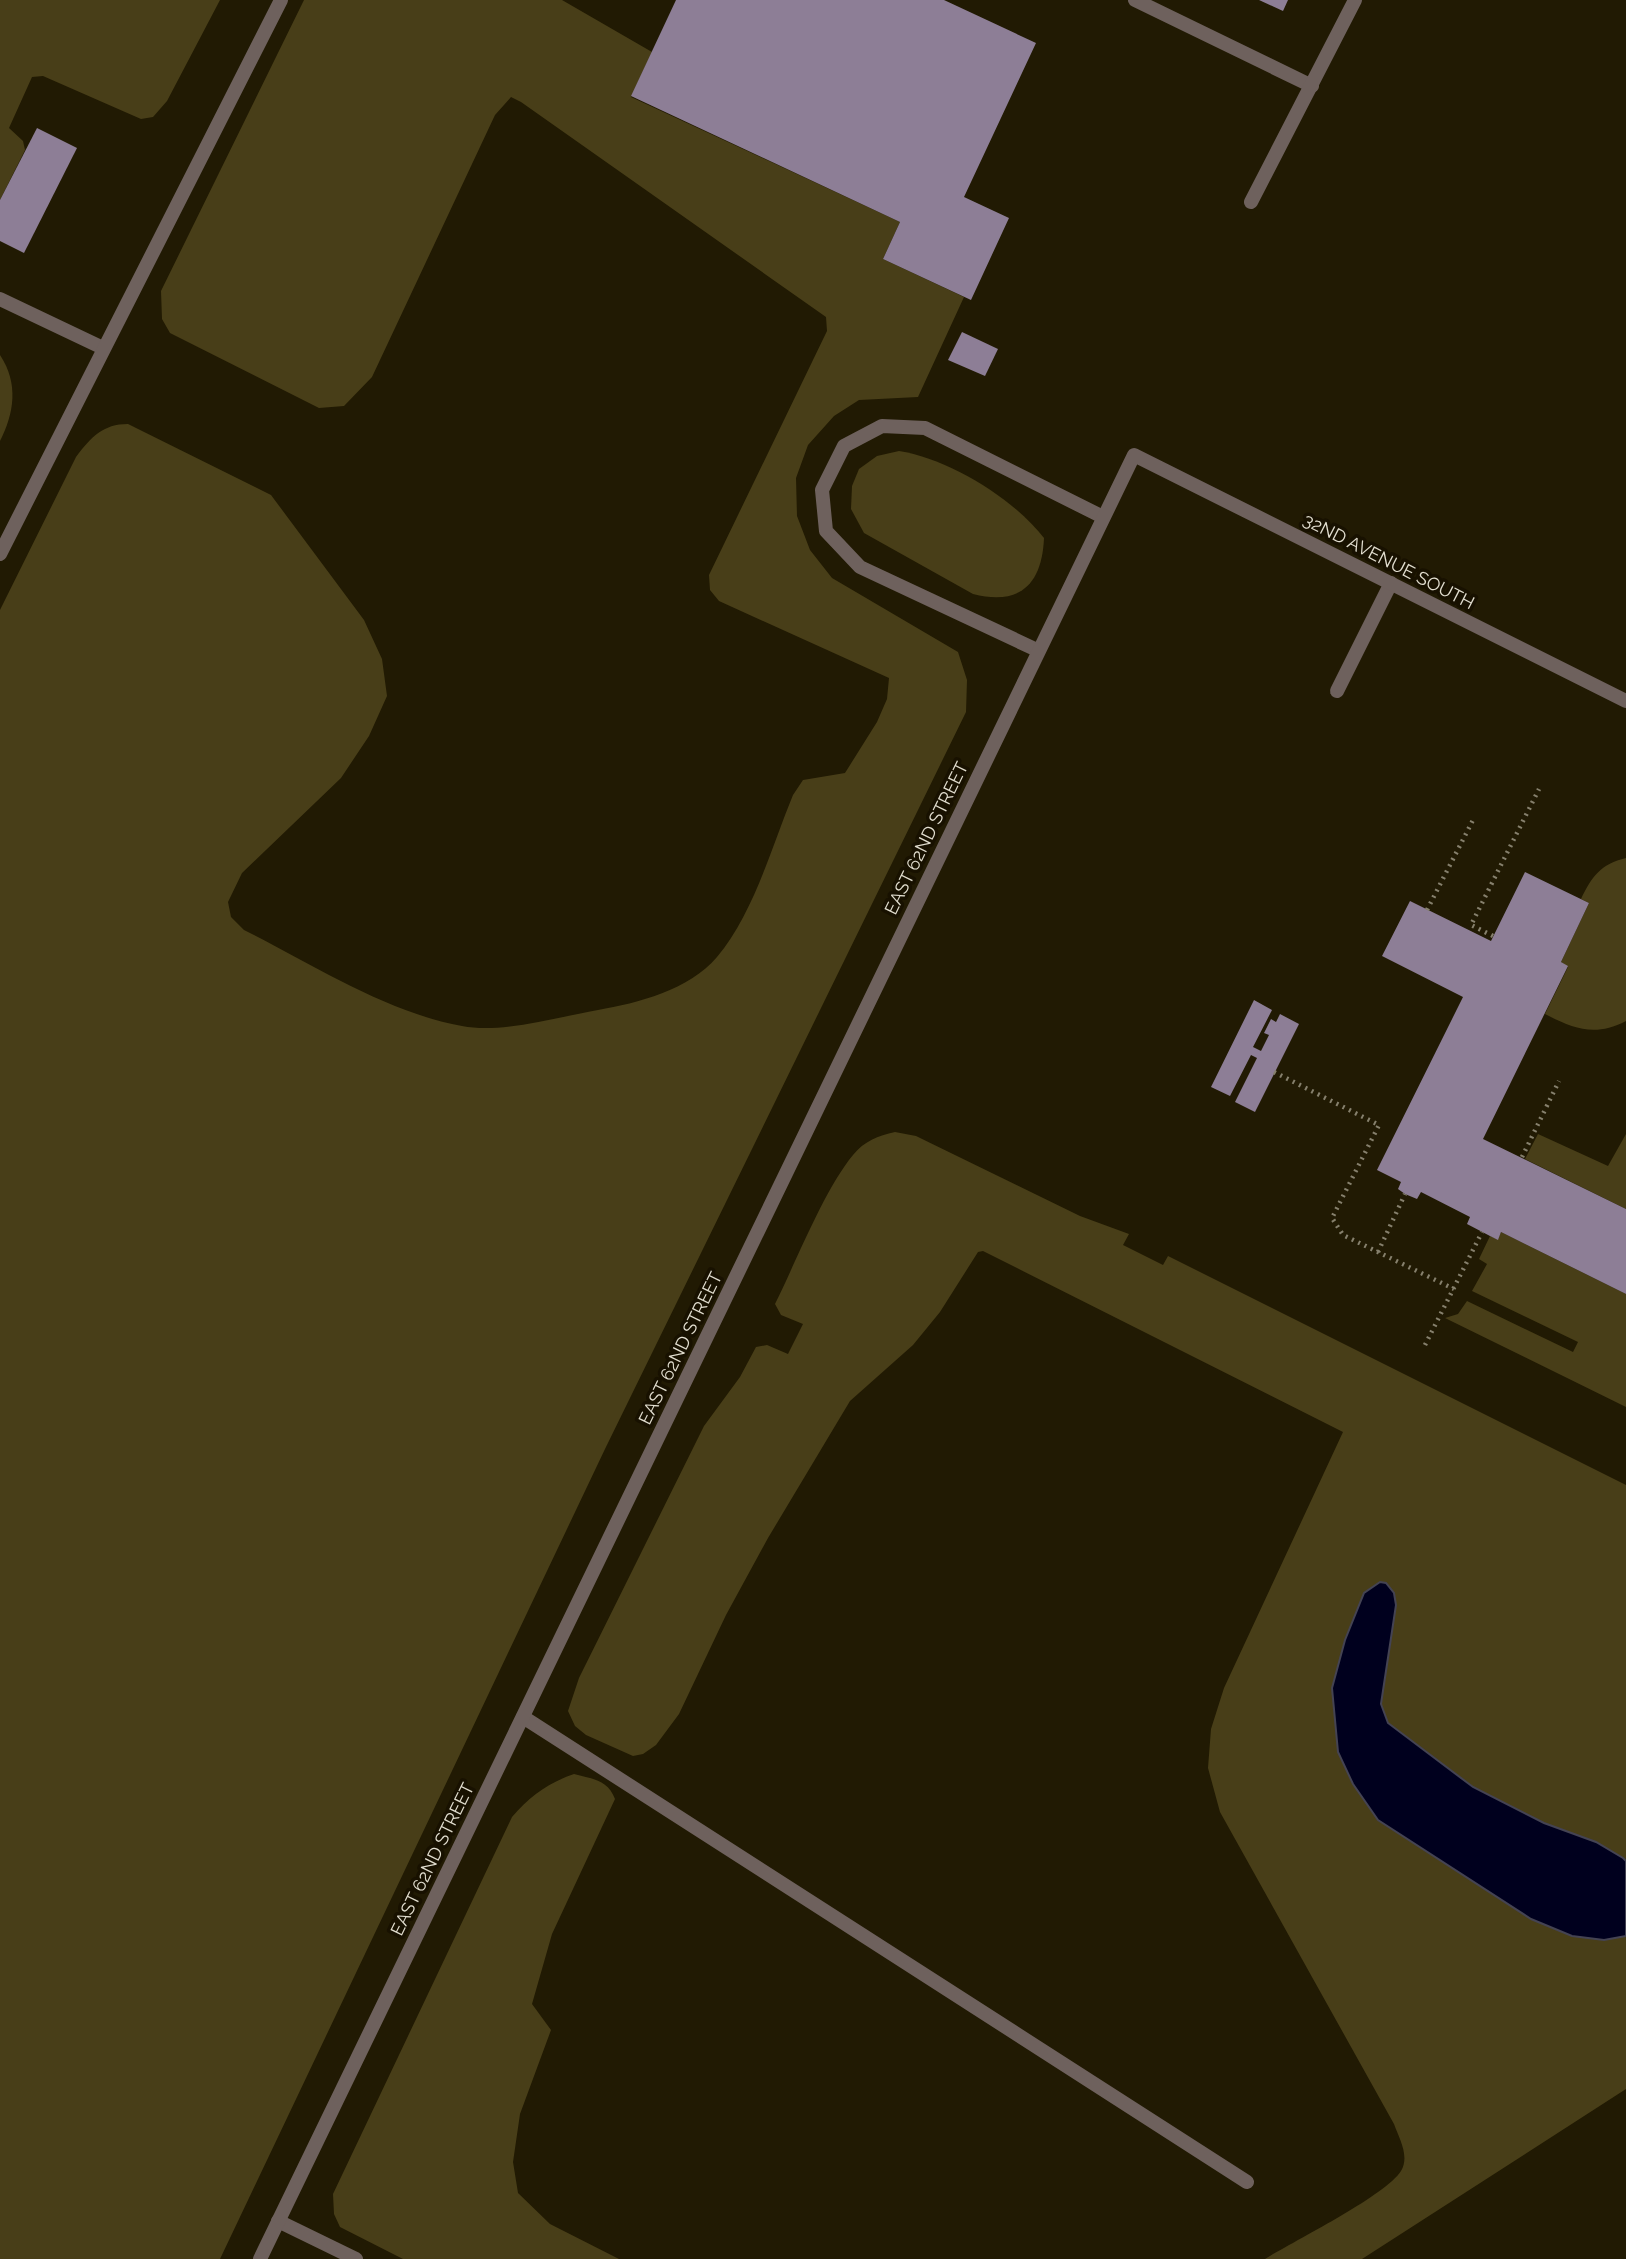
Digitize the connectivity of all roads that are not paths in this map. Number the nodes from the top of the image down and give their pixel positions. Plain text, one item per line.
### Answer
1 (281, 0) edge
2 (1135, 0) edge
3 (1355, 0) edge
4 (1312, 86) junction
5 (1251, 202) dead end
6 (0, 299) edge
7 (103, 348) junction
8 (1134, 455) joint
9 (1103, 517) junction
10 (0, 554) edge
11 (1391, 583) junction
12 (1037, 650) junction
13 (1337, 691) dead end
14 (1626, 701) edge
15 (523, 1717) junction
16 (1247, 2182) dead end
17 (278, 2221) junction
18 (260, 2259) edge
19 (356, 2259) edge

1 - 7 street
2 - 4 street
3 - 4 street
4 - 5 street
6 - 7 street
7 - 10 street
8 - 9 street, EAST 62ND STREET
8 - 11 street, 32ND AVENUE SOUTH
9 - 12 street, EAST 62ND STREET
9 - 12 street
11 - 13 street
11 - 14 street, 32ND AVENUE SOUTH
12 - 15 street, EAST 62ND STREET
15 - 16 street
15 - 17 street, EAST 62ND STREET
17 - 18 street, EAST 62ND STREET
17 - 19 street

